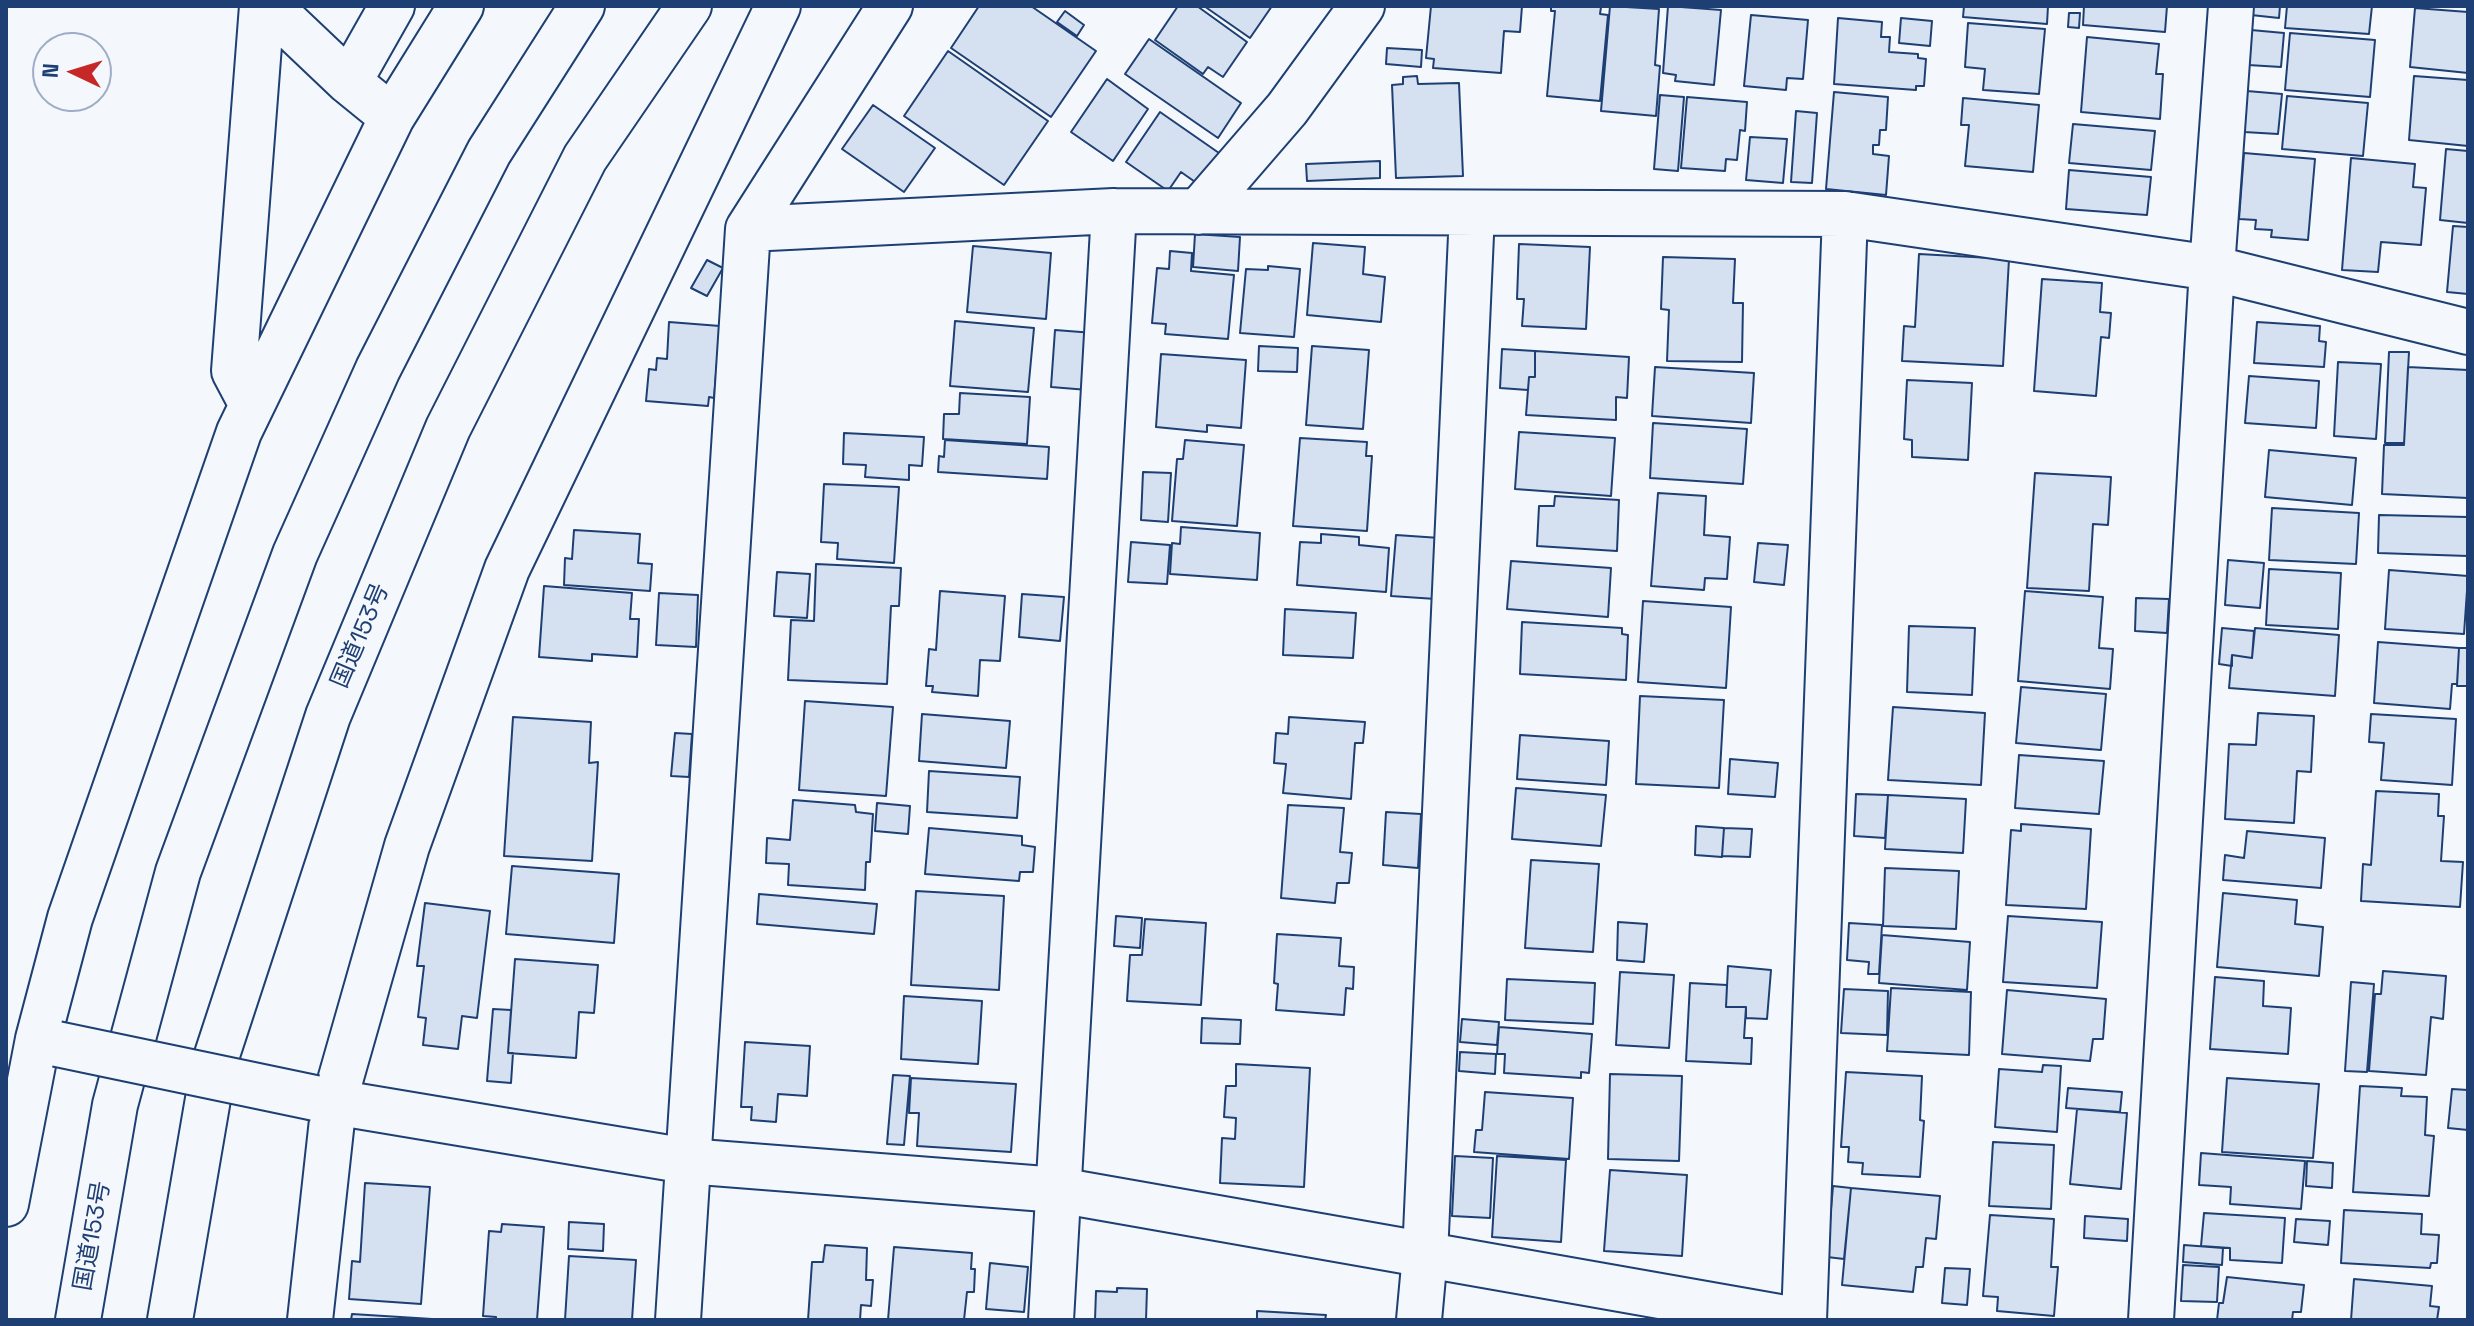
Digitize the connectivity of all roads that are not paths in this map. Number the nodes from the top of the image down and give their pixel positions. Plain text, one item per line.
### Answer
1 (262, 6) edge
2 (269, 6) edge
3 (392, 6) edge
4 (461, 6) edge
5 (582, 6) edge
6 (689, 6) edge
7 (778, 6) edge
8 (890, 6) edge
9 (1362, 6) edge
10 (2231, 6) edge
11 (349, 82) junction
12 (392, 117) junction
13 (1114, 211) junction
14 (1198, 212) junction
15 (1472, 213) junction
16 (1845, 214) junction
17 (748, 229) junction
18 (2212, 268) junction
19 (2468, 332) edge
20 (252, 405) junction
21 (34, 1038) edge
22 (324, 1100) junction
23 (687, 1161) junction
24 (1058, 1190) junction
25 (6, 1204) edge
26 (1425, 1255) junction
27 (78, 1320) edge
28 (170, 1320) edge
29 (310, 1320) edge
30 (678, 1320) edge
31 (1051, 1320) edge
32 (1419, 1320) edge
33 (1796, 1320) edge
34 (1804, 1320) edge
35 (2151, 1320) edge

1 - 20 main road
2 - 11 main road
3 - 11 main road
4 - 12 main road
5 - 27 main road, 国道153号
6 - 28 main road, 国道153号
7 - 22 main road
8 - 17 main road
9 - 14 main road
10 - 18 main road
11 - 12 main road
12 - 20 main road
13 - 14 main road
13 - 17 main road
13 - 24 main road
14 - 15 main road
15 - 16 main road
15 - 26 main road
16 - 18 main road
16 - 34 main road
17 - 23 main road
18 - 19 main road
18 - 35 main road
20 - 21 main road
21 - 22 main road, bridge
21 - 25 main road
22 - 23 main road
22 - 29 main road
23 - 24 main road
23 - 30 main road
24 - 26 main road
24 - 31 main road
26 - 32 main road
26 - 33 main road

